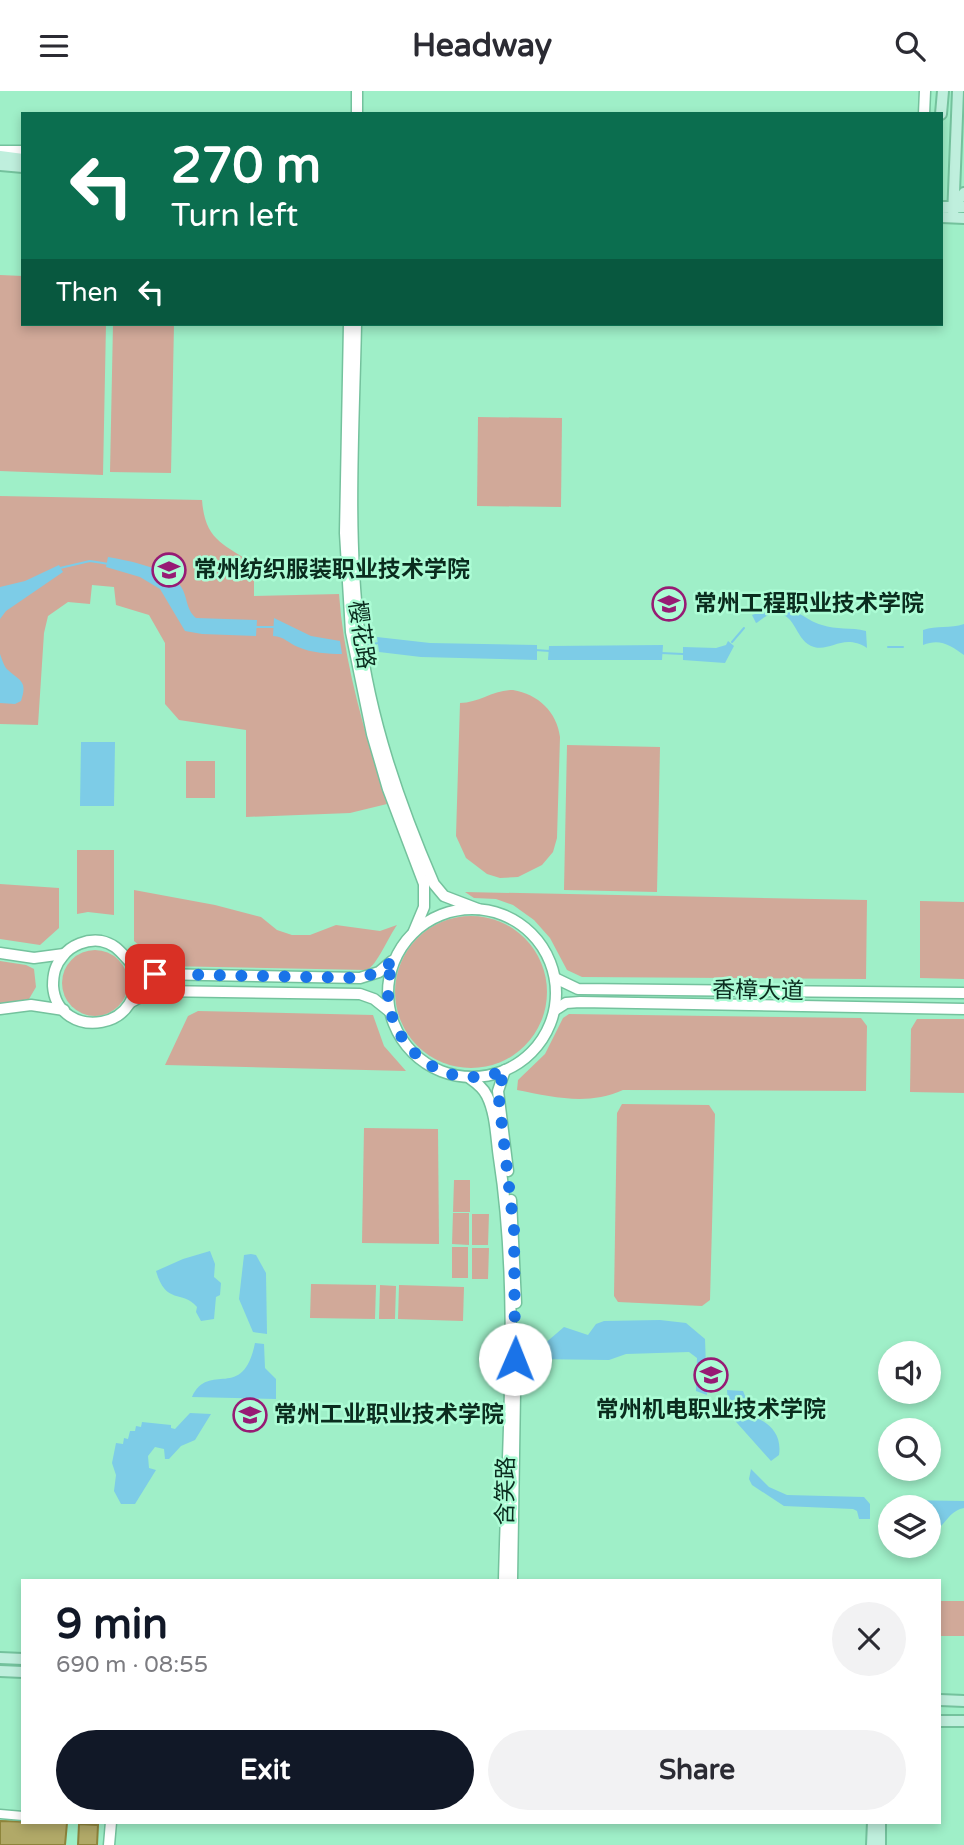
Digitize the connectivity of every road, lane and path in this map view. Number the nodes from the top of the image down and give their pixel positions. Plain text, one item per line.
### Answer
1 (357, 91) edge
2 (925, 91) edge
3 (943, 91) edge
4 (958, 91) edge
5 (357, 112) edge
6 (924, 112) edge
7 (941, 112) edge
8 (21, 151) edge
9 (0, 153) edge
10 (21, 158) edge
11 (0, 165) edge
12 (21, 166) edge
13 (964, 193) edge
14 (954, 213) edge
15 (349, 326) edge
16 (356, 326) edge
17 (356, 638) junction
18 (359, 655) junction
19 (478, 909) junction
20 (414, 931) junction
21 (0, 953) edge
22 (64, 954) junction
23 (394, 960) junction
24 (132, 964) junction
25 (555, 978) junction
26 (964, 993) edge
27 (131, 1003) junction
28 (0, 1009) edge
29 (964, 1009) edge
30 (64, 1010) junction
31 (389, 1010) junction
32 (555, 1010) junction
33 (505, 1070) junction
34 (468, 1077) junction
35 (504, 1579) edge
36 (512, 1579) edge
37 (0, 1658) edge
38 (21, 1659) edge
39 (0, 1671) edge
40 (21, 1672) edge
41 (941, 1700) edge
42 (964, 1701) edge
43 (941, 1721) edge
44 (964, 1721) edge
45 (0, 1814) edge
46 (21, 1816) edge
47 (111, 1824) edge
48 (873, 1824) edge
49 (880, 1824) edge
50 (109, 1845) edge
51 (872, 1845) edge
52 (880, 1845) edge

1 - 5 street
2 - 6 street
3 - 7 main road
4 - 14 main road
8 - 9 street
9 - 10 main road
11 - 12 main road
13 - 14 main road
15 - 17 street, 樱花路
16 - 17 street, 樱花路
17 - 18 street, 樱花路
18 - 19 street, 樱花路
18 - 20 street, 樱花路
19 - 20 street
19 - 25 street
20 - 23 street
21 - 22 street
22 - 24 street
22 - 30 street
23 - 24 street
23 - 31 street
24 - 27 street
25 - 26 street, 香樟大道
25 - 32 street
27 - 30 street
27 - 31 street
28 - 30 street
29 - 32 street, 香樟大道
31 - 34 street
32 - 33 street
33 - 34 street
33 - 36 street, 含笑路
34 - 35 street, 含笑路
37 - 38 main road
39 - 40 main road
41 - 42 main road
43 - 44 main road
45 - 46 street
47 - 50 street
48 - 51 main road
49 - 52 main road

